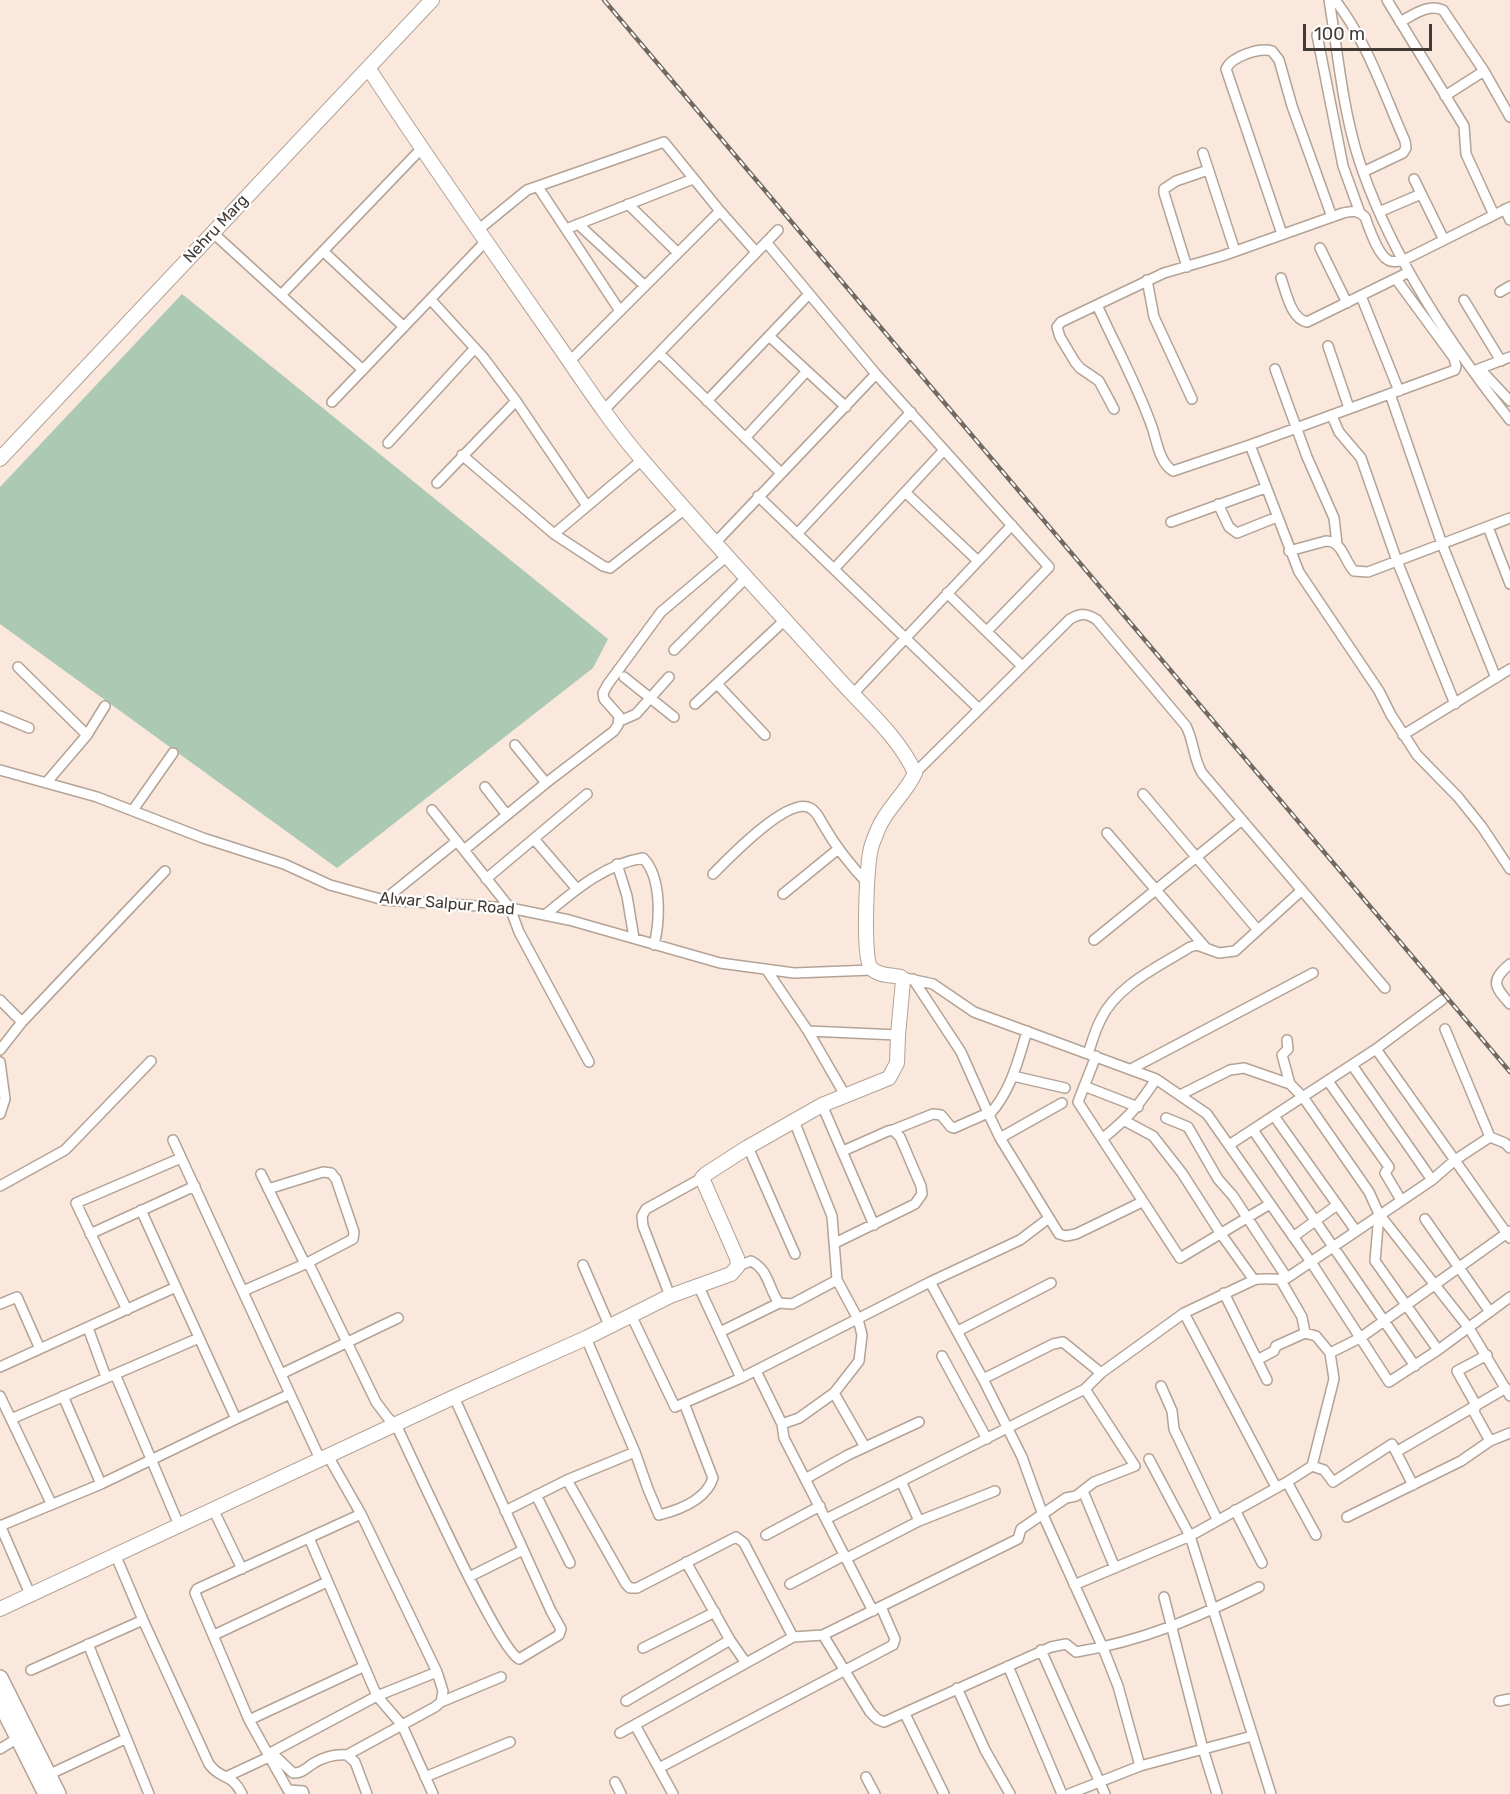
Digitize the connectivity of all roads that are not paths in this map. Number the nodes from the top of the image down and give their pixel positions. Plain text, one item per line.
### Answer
1 (432, 0) edge
2 (1329, 0) edge
3 (1335, 0) edge
4 (1387, 0) edge
5 (1400, 22) junction
6 (1317, 35) dead end
7 (369, 69) junction
8 (1484, 71) junction
9 (1445, 96) junction
10 (1510, 117) edge
11 (421, 149) junction
12 (1203, 153) dead end
13 (1208, 170) junction
14 (1363, 172) junction
15 (693, 179) junction
16 (1414, 179) dead end
17 (538, 186) junction
18 (1421, 194) junction
19 (628, 204) junction
20 (1508, 208) edge
21 (720, 211) junction
22 (1379, 212) junction
23 (1360, 213) junction
24 (1494, 215) junction
25 (1332, 217) junction
26 (1510, 220) edge
27 (578, 224) junction
28 (566, 229) junction
29 (478, 230) junction
30 (778, 230) dead end
31 (212, 232) junction
32 (1282, 234) junction
33 (1444, 240) junction
34 (486, 241) junction
35 (766, 242) junction
36 (1320, 248) dead end
37 (323, 251) junction
38 (1235, 251) junction
39 (756, 252) junction
40 (678, 253) junction
41 (1402, 261) junction
42 (1186, 267) junction
43 (1409, 272) junction
44 (1281, 278) dead end
45 (1396, 279) junction
46 (1147, 280) junction
47 (645, 286) junction
48 (1510, 286) edge
49 (1500, 292) dead end
50 (282, 294) junction
51 (809, 294) junction
52 (1361, 296) junction
53 (431, 300) junction
54 (1464, 300) dead end
55 (1347, 303) junction
56 (1097, 305) junction
57 (620, 311) junction
58 (404, 327) junction
59 (769, 336) junction
60 (1328, 346) dead end
61 (475, 348) junction
62 (658, 353) junction
63 (1506, 359) edge
64 (570, 361) junction
65 (1275, 369) dead end
66 (363, 370) junction
67 (1476, 370) junction
68 (807, 371) junction
69 (876, 374) junction
70 (1395, 392) junction
71 (1192, 399) dead end
72 (516, 401) junction
73 (707, 401) junction
74 (1510, 401) edge
75 (332, 402) dead end
76 (846, 406) junction
77 (1349, 408) junction
78 (1114, 409) dead end
79 (604, 410) junction
80 (910, 412) junction
81 (1332, 416) junction
82 (1510, 420) edge
83 (1296, 428) junction
84 (745, 438) junction
85 (388, 443) dead end
86 (1250, 445) junction
87 (944, 450) junction
88 (462, 455) junction
89 (0, 459) edge
90 (642, 460) junction
91 (781, 472) junction
92 (437, 483) dead end
93 (1265, 488) junction
94 (905, 492) junction
95 (759, 496) junction
96 (1218, 504) junction
97 (587, 506) junction
98 (686, 509) junction
99 (1277, 518) junction
100 (1510, 518) edge
101 (1171, 522) dead end
102 (1012, 525) junction
103 (1488, 527) junction
104 (554, 534) junction
105 (797, 534) junction
106 (716, 542) junction
107 (1337, 544) junction
108 (1442, 544) junction
109 (1289, 551) junction
110 (726, 556) junction
111 (978, 561) junction
112 (1397, 561) junction
113 (834, 569) junction
114 (745, 579) junction
115 (1510, 584) edge
116 (947, 593) junction
117 (785, 620) junction
118 (987, 631) junction
119 (905, 637) junction
120 (674, 650) dead end
121 (1021, 665) junction
122 (18, 667) dead end
123 (1510, 669) edge
124 (624, 677) dead end
125 (669, 677) dead end
126 (1496, 678) junction
127 (717, 684) junction
128 (852, 695) junction
129 (650, 698) junction
130 (695, 704) dead end
131 (1455, 704) junction
132 (105, 706) dead end
133 (978, 708) junction
134 (0, 716) edge
135 (674, 717) dead end
136 (620, 721) junction
137 (29, 728) dead end
138 (87, 735) junction
139 (765, 735) dead end
140 (1403, 735) junction
141 (515, 745) dead end
142 (174, 753) dead end
143 (0, 770) edge
144 (915, 773) junction
145 (46, 783) junction
146 (546, 783) junction
147 (485, 787) dead end
148 (587, 794) dead end
149 (1143, 794) dead end
150 (133, 810) junction
151 (432, 810) dead end
152 (507, 815) junction
153 (1242, 820) junction
154 (1107, 833) dead end
155 (534, 838) junction
156 (457, 841) junction
157 (464, 850) junction
158 (837, 850) junction
159 (1196, 858) junction
160 (617, 864) junction
161 (1510, 869) edge
162 (165, 871) dead end
163 (713, 874) dead end
164 (486, 879) junction
165 (868, 885) junction
166 (577, 889) junction
167 (1157, 890) junction
168 (1302, 890) junction
169 (783, 894) dead end
170 (384, 900) junction
171 (510, 909) junction
172 (545, 915) junction
173 (1257, 929) junction
174 (634, 938) junction
175 (1094, 940) dead end
176 (654, 945) junction
177 (1206, 947) junction
178 (1510, 964) edge
179 (766, 969) junction
180 (872, 970) junction
181 (1313, 973) dead end
182 (907, 978) junction
183 (1385, 988) dead end
184 (0, 1000) edge
185 (1442, 1000) dead end
186 (1510, 1004) edge
187 (22, 1022) junction
188 (1445, 1029) dead end
189 (808, 1031) junction
190 (1027, 1031) junction
191 (898, 1035) junction
192 (1287, 1040) dead end
193 (1376, 1049) junction
194 (0, 1050) edge
195 (1092, 1055) junction
196 (151, 1061) dead end
197 (0, 1062) edge
198 (589, 1062) dead end
199 (1352, 1065) junction
200 (1131, 1069) junction
201 (1013, 1076) junction
202 (1156, 1079) junction
203 (1328, 1081) junction
204 (1290, 1084) junction
205 (1084, 1086) junction
206 (1065, 1088) dead end
207 (845, 1095) junction
208 (1180, 1095) junction
209 (1303, 1097) junction
210 (1062, 1103) dead end
211 (822, 1105) junction
212 (1138, 1107) junction
213 (0, 1114) edge
214 (988, 1114) junction
215 (1274, 1116) junction
216 (1166, 1118) dead end
217 (794, 1121) junction
218 (1125, 1121) junction
219 (893, 1130) junction
220 (1253, 1130) junction
221 (1490, 1137) junction
222 (1000, 1138) junction
223 (1102, 1139) junction
224 (173, 1140) dead end
225 (1229, 1145) junction
226 (748, 1147) junction
227 (1510, 1148) edge
228 (843, 1151) junction
229 (182, 1158) junction
230 (1455, 1160) junction
231 (261, 1174) dead end
232 (702, 1178) junction
233 (1432, 1180) junction
234 (0, 1186) edge
235 (195, 1186) junction
236 (268, 1189) junction
237 (1401, 1200) junction
238 (1142, 1202) junction
239 (1270, 1204) junction
240 (1337, 1205) junction
241 (141, 1210) junction
242 (1379, 1214) junction
243 (1049, 1218) junction
244 (1247, 1219) junction
245 (1425, 1219) dead end
246 (1315, 1221) junction
247 (874, 1225) junction
248 (1356, 1231) junction
249 (90, 1234) junction
250 (1221, 1234) junction
251 (1509, 1234) edge
252 (1293, 1237) junction
253 (835, 1243) junction
254 (1334, 1247) junction
255 (795, 1254) dead end
256 (1311, 1262) junction
257 (307, 1263) junction
258 (583, 1265) dead end
259 (738, 1266) junction
260 (1460, 1267) junction
261 (1283, 1279) junction
262 (837, 1280) junction
263 (1254, 1280) junction
264 (930, 1282) junction
265 (1051, 1283) dead end
266 (698, 1285) junction
267 (1434, 1285) junction
268 (176, 1287) junction
269 (243, 1291) junction
270 (1224, 1293) junction
271 (670, 1296) junction
272 (1510, 1297) edge
273 (779, 1303) junction
274 (0, 1304) edge
275 (1407, 1305) junction
276 (127, 1310) junction
277 (1490, 1312) junction
278 (1184, 1313) junction
279 (631, 1315) junction
280 (398, 1318) dead end
281 (858, 1319) junction
282 (1385, 1320) junction
283 (609, 1325) junction
284 (88, 1328) junction
285 (1469, 1328) junction
286 (958, 1331) junction
287 (720, 1332) junction
288 (1305, 1333) junction
289 (199, 1338) junction
290 (586, 1338) junction
291 (1360, 1338) junction
292 (347, 1342) junction
293 (40, 1349) junction
294 (1438, 1350) junction
295 (1330, 1353) junction
296 (1487, 1355) junction
297 (942, 1356) dead end
298 (1257, 1360) junction
299 (1, 1364) edge
300 (1415, 1366) junction
301 (756, 1371) junction
302 (1101, 1373) junction
303 (281, 1374) junction
304 (111, 1375) junction
305 (741, 1378) junction
306 (983, 1379) junction
307 (1267, 1380) dead end
308 (1161, 1386) dead end
309 (1084, 1389) junction
310 (834, 1393) junction
311 (1509, 1393) edge
312 (290, 1394) junction
313 (0, 1396) edge
314 (63, 1396) junction
315 (454, 1397) junction
316 (684, 1403) junction
317 (1476, 1405) junction
318 (11, 1419) junction
319 (236, 1419) junction
320 (920, 1422) dead end
321 (782, 1424) junction
322 (396, 1425) junction
323 (1009, 1428) junction
324 (1510, 1433) edge
325 (987, 1439) junction
326 (1490, 1441) junction
327 (865, 1447) junction
328 (635, 1452) junction
329 (1396, 1452) junction
330 (324, 1457) junction
331 (151, 1459) junction
332 (1149, 1459) dead end
333 (1312, 1466) junction
334 (805, 1479) junction
335 (567, 1480) junction
336 (901, 1481) junction
337 (1287, 1482) junction
338 (101, 1484) junction
339 (1413, 1485) junction
340 (1276, 1487) junction
341 (995, 1491) dead end
342 (1083, 1491) junction
343 (536, 1496) junction
344 (51, 1503) junction
345 (820, 1506) junction
346 (213, 1509) junction
347 (505, 1510) junction
348 (1235, 1510) junction
349 (361, 1515) junction
350 (1043, 1515) junction
351 (1347, 1516) dead end
352 (826, 1519) junction
353 (1217, 1519) junction
354 (919, 1521) junction
355 (179, 1525) junction
356 (0, 1526) edge
357 (766, 1535) dead end
358 (1316, 1535) dead end
359 (1190, 1536) junction
360 (309, 1538) junction
361 (5, 1548) edge
362 (523, 1550) junction
363 (115, 1554) junction
364 (846, 1556) junction
365 (686, 1562) junction
366 (570, 1563) dead end
367 (1262, 1563) dead end
368 (1115, 1568) junction
369 (242, 1569) junction
370 (470, 1577) junction
371 (327, 1582) junction
372 (790, 1584) dead end
373 (1074, 1585) junction
374 (1259, 1587) dead end
375 (30, 1594) junction
376 (1164, 1597) dead end
377 (0, 1609) edge
378 (877, 1609) junction
379 (1214, 1609) junction
380 (715, 1612) junction
381 (142, 1620) junction
382 (1172, 1628) junction
383 (214, 1635) junction
384 (823, 1635) junction
385 (793, 1637) junction
386 (730, 1640) junction
387 (88, 1644) junction
388 (643, 1648) dead end
389 (1103, 1648) junction
390 (1041, 1650) junction
391 (746, 1663) junction
392 (363, 1666) junction
393 (1008, 1666) junction
394 (31, 1670) dead end
395 (845, 1670) junction
396 (437, 1672) junction
397 (501, 1677) dead end
398 (0, 1678) edge
399 (957, 1688) junction
400 (377, 1696) junction
401 (1510, 1699) edge
402 (626, 1701) dead end
403 (1499, 1701) dead end
404 (0, 1702) edge
405 (441, 1702) junction
406 (905, 1714) junction
407 (249, 1719) junction
408 (402, 1725) junction
409 (635, 1725) junction
410 (620, 1733) dead end
411 (1252, 1736) junction
412 (18, 1738) junction
413 (125, 1739) junction
414 (510, 1742) dead end
415 (0, 1749) edge
416 (1203, 1749) junction
417 (270, 1754) junction
418 (347, 1755) junction
419 (1140, 1766) junction
420 (659, 1768) junction
421 (299, 1773) junction
422 (48, 1775) junction
423 (228, 1776) junction
424 (425, 1777) junction
425 (866, 1777) dead end
426 (615, 1782) dead end
427 (1100, 1782) junction
428 (284, 1792) edge
429 (304, 1793) edge
430 (46, 1794) edge
431 (58, 1794) edge
432 (149, 1794) edge
433 (242, 1794) edge
434 (366, 1794) edge
435 (433, 1794) edge
436 (621, 1794) edge
437 (673, 1794) edge
438 (875, 1794) edge
439 (944, 1794) edge
440 (1010, 1794) edge
441 (1062, 1794) edge
442 (1069, 1794) edge
443 (1106, 1794) edge
444 (1217, 1794) edge
445 (1271, 1794) edge

1 - 7 street, Nehru Marg
2 - 14 street
3 - 14 street
4 - 5 street
5 - 8 street
5 - 9 street
6 - 23 street
7 - 11 street
7 - 31 street, Nehru Marg
8 - 9 street
8 - 10 street
9 - 24 street
11 - 29 street
11 - 37 street
12 - 13 street
13 - 38 street
13 - 42 street
14 - 22 street
15 - 17 street
15 - 19 street
15 - 21 street
16 - 18 street
17 - 28 street
17 - 29 street
18 - 22 street
18 - 33 street
19 - 27 street
19 - 40 street
20 - 24 street
20 - 26 street
21 - 39 street
21 - 40 street
22 - 41 street
23 - 25 street
23 - 41 street
24 - 33 street
25 - 32 street
25 - 32 street
27 - 28 street
27 - 47 street
28 - 57 street
29 - 34 street
30 - 35 street
31 - 50 street
31 - 89 street, Nehru Marg
32 - 38 street
33 - 41 street
34 - 53 street
34 - 64 street
35 - 39 street
35 - 51 street
36 - 55 street
37 - 50 street
37 - 58 street
38 - 42 street
39 - 62 street
40 - 47 street
41 - 43 street
42 - 46 street
43 - 45 street
43 - 67 street
44 - 55 street
45 - 52 street
45 - 70 street
46 - 56 street
46 - 71 street
47 - 57 street
48 - 49 street
50 - 66 street
51 - 59 street
51 - 69 street
52 - 55 street
52 - 70 street
53 - 58 street
53 - 61 street
54 - 63 street
56 - 78 street
56 - 86 street
57 - 64 street
58 - 66 street
59 - 68 street
59 - 73 street
60 - 77 street
61 - 72 street
61 - 85 street
62 - 73 street
62 - 79 street
63 - 67 street
64 - 79 street
65 - 83 street
66 - 75 street
67 - 74 street
67 - 82 street
68 - 76 street
68 - 84 street
69 - 76 street
69 - 80 street
70 - 77 street
70 - 108 street
72 - 88 street
72 - 97 street
73 - 84 street
76 - 91 street
77 - 81 street
79 - 90 street
80 - 87 street
80 - 105 street
81 - 83 street
81 - 112 street
83 - 86 street
83 - 107 street
84 - 91 street
86 - 93 street
87 - 94 street
87 - 102 street
88 - 92 street
88 - 104 street
90 - 97 street
90 - 98 street
91 - 95 street
93 - 96 street
93 - 99 street
94 - 111 street
94 - 113 street
95 - 105 street
95 - 106 street
96 - 99 street
96 - 101 street
97 - 104 street
98 - 104 street
98 - 106 street
99 - 109 street
100 - 103 street
102 - 111 street
102 - 118 street
103 - 108 street
103 - 115 street
105 - 113 street
106 - 110 street
107 - 109 street
107 - 112 street
108 - 112 street
108 - 126 street
109 - 140 street
110 - 114 street
110 - 136 street
111 - 116 street
112 - 131 street
113 - 119 street
114 - 117 street
114 - 120 street
116 - 118 street
116 - 119 street
117 - 127 street
117 - 128 street
118 - 121 street
119 - 128 street
119 - 133 street
121 - 133 street
121 - 153 street
122 - 138 street
123 - 126 street
124 - 129 street
125 - 129 street
126 - 131 street
127 - 130 street
127 - 139 street
128 - 144 street
129 - 135 street
129 - 136 street
131 - 140 street
132 - 138 street
133 - 144 street
134 - 137 street
136 - 146 street
138 - 145 street
140 - 161 street
141 - 146 street
142 - 150 street
143 - 145 street, Alwar Salpur Road
144 - 165 street
145 - 150 street, Alwar Salpur Road
146 - 152 street
147 - 152 street
148 - 155 street
149 - 159 street
150 - 170 street, Alwar Salpur Road
151 - 156 street
152 - 157 street
153 - 159 street
153 - 168 street
154 - 167 street
155 - 164 street
155 - 166 street
156 - 157 street
156 - 170 street
157 - 164 street
158 - 163 street
158 - 165 street
158 - 169 street
159 - 167 street
159 - 173 street
160 - 166 street
160 - 174 street
160 - 176 street
162 - 187 street
164 - 171 street
165 - 180 street
166 - 172 street
167 - 175 street
167 - 177 street
168 - 173 street
168 - 183 street
170 - 171 street, Alwar Salpur Road
171 - 172 street, Alwar Salpur Road
171 - 198 street
172 - 174 street, Alwar Salpur Road
173 - 177 street
174 - 176 street, Alwar Salpur Road
176 - 179 street, Alwar Salpur Road
177 - 195 street
178 - 186 street
179 - 180 street, Alwar Salpur Road
179 - 189 street
180 - 182 street
181 - 200 street
182 - 190 street
182 - 191 street
182 - 214 street
184 - 187 street
185 - 193 street
187 - 194 street
188 - 221 street
189 - 191 street
189 - 207 street
190 - 195 street
190 - 201 street
191 - 207 street
192 - 204 street
193 - 199 street
193 - 230 street
195 - 200 street
195 - 205 street
196 - 234 street
197 - 213 street
199 - 203 street
199 - 233 street
200 - 202 street
201 - 206 street
201 - 214 street
202 - 208 street
202 - 212 street
203 - 209 street
203 - 237 street
204 - 208 street
204 - 209 street
205 - 212 street
205 - 223 street
207 - 211 street
208 - 225 street
209 - 215 street
209 - 242 street
210 - 222 street
211 - 217 street
211 - 228 street
212 - 218 street
214 - 219 street
214 - 222 street
215 - 220 street
215 - 240 street
216 - 244 street
217 - 226 street
217 - 253 street
218 - 223 street
218 - 250 street
219 - 228 street
219 - 247 street
220 - 225 street
220 - 246 street
221 - 227 street
221 - 230 street
222 - 243 street
223 - 238 street
224 - 229 street
225 - 239 street
226 - 232 street
226 - 255 street
228 - 247 street
229 - 235 street
229 - 249 street
230 - 233 street
230 - 251 street
231 - 236 street
232 - 259 street
232 - 271 street
233 - 237 street
235 - 241 street
235 - 269 street
236 - 257 street
236 - 257 street
237 - 242 street
238 - 243 street
238 - 250 street
239 - 244 street
239 - 252 street
240 - 246 street
240 - 248 street
241 - 249 street
241 - 268 street
242 - 248 street
242 - 267 street
242 - 275 street
243 - 264 street
244 - 250 street
244 - 261 street
245 - 260 street
246 - 252 street
246 - 254 street
247 - 253 street
248 - 254 street
249 - 276 street
250 - 263 street
251 - 260 street
252 - 256 street
253 - 262 street
254 - 256 street
254 - 282 street
256 - 261 street
256 - 291 street
257 - 269 street
257 - 292 street
258 - 283 street
259 - 266 street
259 - 273 street
260 - 267 street
260 - 277 street
261 - 263 street
261 - 288 street
262 - 273 street
262 - 281 street
263 - 270 street
264 - 281 street
264 - 286 street
265 - 286 street
266 - 271 street
266 - 287 street
267 - 275 street
267 - 285 street
268 - 276 street
268 - 289 street
269 - 303 street
270 - 278 street
270 - 298 street
271 - 279 street
272 - 277 street
273 - 287 street
274 - 293 street
275 - 282 street
275 - 294 street
276 - 284 street
277 - 285 street
278 - 302 street
278 - 340 street
279 - 283 street
279 - 316 street
280 - 292 street
281 - 301 street
281 - 310 street
282 - 291 street
282 - 300 street
283 - 290 street
284 - 293 street
284 - 304 street
285 - 294 street
285 - 296 street
286 - 306 street
287 - 305 street
288 - 295 street
288 - 298 street
289 - 304 street
289 - 319 street
290 - 315 street
290 - 328 street
291 - 295 street
291 - 300 street
292 - 303 street
292 - 322 street
293 - 299 street
294 - 300 street
295 - 333 street
296 - 311 street
296 - 317 street
297 - 325 street
298 - 307 street
301 - 305 street
301 - 321 street
302 - 306 street
302 - 309 street
303 - 312 street
304 - 314 street
304 - 331 street
305 - 316 street
306 - 323 street
308 - 353 street
309 - 323 street
309 - 342 street
310 - 321 street
310 - 327 street
311 - 317 street
312 - 319 street
312 - 330 street
313 - 318 street
314 - 318 street
314 - 338 street
315 - 322 street
315 - 347 street
316 - 328 street
317 - 326 street
317 - 329 street
318 - 344 street
319 - 331 street
320 - 327 street
321 - 334 street
322 - 330 street
322 - 370 street
323 - 325 street
323 - 350 street
324 - 326 street
325 - 336 street
326 - 339 street
327 - 334 street
328 - 335 street
329 - 333 street
329 - 339 street
330 - 346 street
330 - 349 street
331 - 338 street
331 - 355 street
332 - 359 street
333 - 337 street
334 - 345 street
335 - 343 street
335 - 365 street
336 - 352 street
336 - 354 street
337 - 340 street
337 - 358 street
338 - 344 street
339 - 351 street
340 - 348 street
341 - 354 street
342 - 350 street
342 - 368 street
343 - 347 street
343 - 366 street
344 - 356 street
345 - 352 street
345 - 357 street
346 - 355 street
346 - 369 street
347 - 362 street
348 - 353 street
348 - 367 street
349 - 360 street
349 - 396 street
350 - 373 street
350 - 378 street
352 - 364 street
353 - 359 street
354 - 364 street
355 - 363 street
356 - 361 street
359 - 368 street
359 - 379 street
360 - 369 street
360 - 371 street
361 - 375 street
362 - 370 street
362 - 370 street
363 - 375 street
363 - 381 street
364 - 372 street
364 - 378 street
365 - 380 street
365 - 385 street
368 - 373 street
369 - 383 street
371 - 383 street
371 - 392 street
373 - 389 street
374 - 379 street
375 - 377 street
376 - 382 street
378 - 384 street
378 - 395 street
379 - 382 street
379 - 411 street
380 - 386 street
380 - 388 street
381 - 387 street
381 - 423 street
382 - 389 street
382 - 416 street
383 - 407 street
384 - 385 street
384 - 395 street
385 - 391 street
386 - 391 street
386 - 402 street
387 - 394 street
387 - 413 street
389 - 390 street
389 - 419 street
390 - 393 street
390 - 427 street
391 - 409 street
392 - 400 street
392 - 407 street
393 - 399 street
393 - 441 street
395 - 406 street
395 - 420 street
396 - 400 street
396 - 405 street
397 - 405 street
398 - 422 main road
399 - 406 street
399 - 440 street
400 - 408 street
400 - 417 street
401 - 403 street
404 - 412 main road
405 - 408 street
406 - 439 street
407 - 417 street
408 - 418 street
408 - 424 street
409 - 410 street
409 - 420 street
411 - 416 street
411 - 445 street
412 - 415 street
412 - 430 main road
413 - 422 street
413 - 432 street
414 - 424 street
416 - 419 street
416 - 444 street
417 - 421 street
417 - 423 street
417 - 428 street
418 - 421 street
418 - 434 street
419 - 427 street
420 - 437 street
421 - 429 street
422 - 431 main road
423 - 433 street
424 - 435 street
425 - 438 street
426 - 436 street
427 - 442 street
427 - 443 street
428 - 429 street

